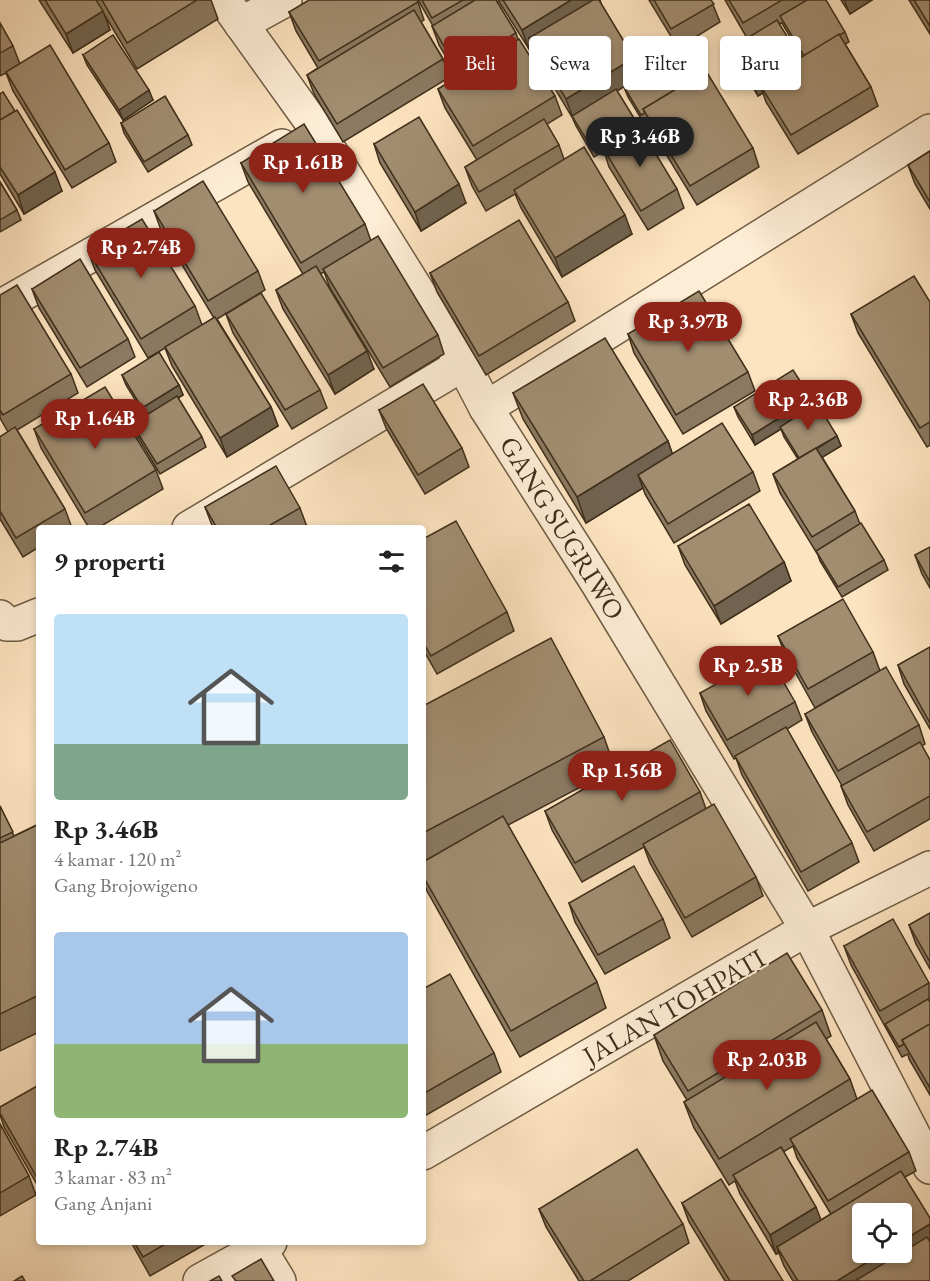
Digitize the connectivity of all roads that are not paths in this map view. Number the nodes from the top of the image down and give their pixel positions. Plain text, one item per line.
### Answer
1 (285, 0) edge
2 (233, 12) edge
3 (315, 127) junction
4 (930, 130) edge
5 (0, 307) edge
6 (463, 364) junction
7 (486, 408) junction
8 (194, 525) edge
9 (36, 616) edge
10 (0, 617) edge
11 (930, 868) edge
12 (807, 930) junction
13 (426, 1151) edge
14 (930, 1167) edge
15 (265, 1245) edge
16 (200, 1281) edge
17 (279, 1281) edge

1 - 2 street
2 - 3 street, GANG SUGRIWO
3 - 5 street
3 - 6 street, GANG SUGRIWO
4 - 7 street
6 - 7 street, GANG SUGRIWO
6 - 8 street
7 - 12 street, GANG SUGRIWO
9 - 10 street
11 - 12 street, JALAN TOHPATI
12 - 13 street, JALAN TOHPATI
12 - 14 street, GANG SUGRIWO
15 - 16 street
15 - 17 street

